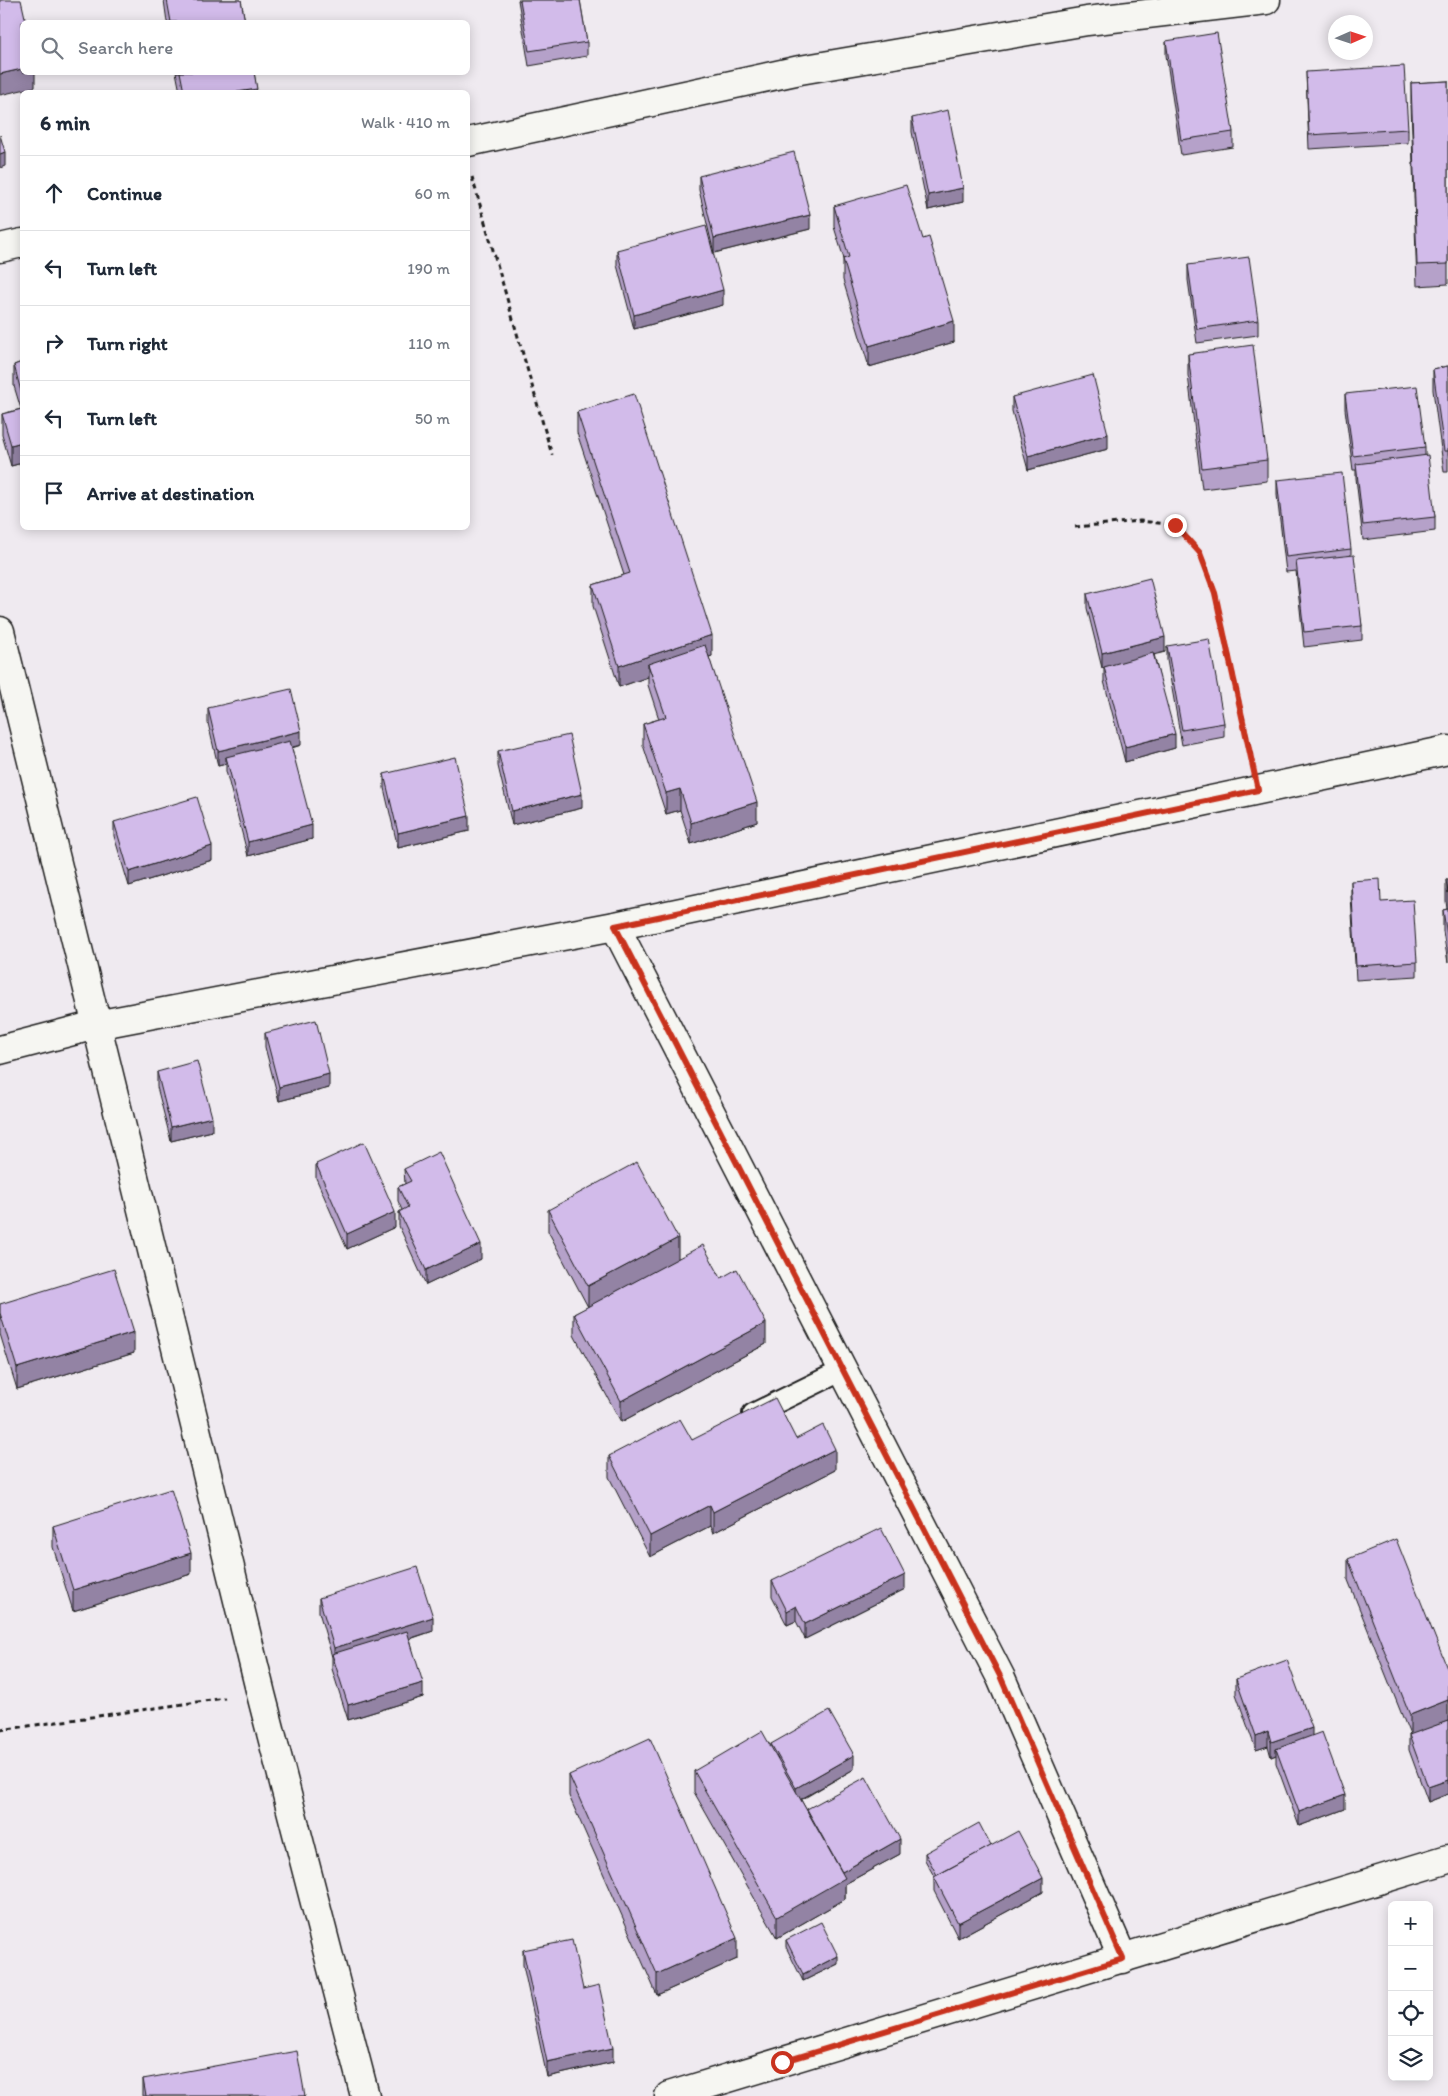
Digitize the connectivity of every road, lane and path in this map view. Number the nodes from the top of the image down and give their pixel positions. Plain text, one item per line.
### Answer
1 (1266, 0) edge
2 (470, 142) edge
3 (470, 170) dead end
4 (20, 243) edge
5 (0, 248) edge
6 (552, 455) dead end
7 (1075, 527) dead end
8 (0, 631) edge
9 (1448, 750) edge
10 (1258, 790) junction
11 (615, 926) junction
12 (96, 1025) junction
13 (0, 1050) edge
14 (844, 1370) junction
15 (739, 1421) edge
16 (260, 1694) junction
17 (0, 1730) edge
18 (1448, 1859) edge
19 (1123, 1959) junction
20 (364, 2096) edge
21 (669, 2096) edge

1 - 2 street
3 - 6 path
4 - 5 street
7 - 10 path
8 - 12 street
9 - 10 street
10 - 11 street
11 - 12 street
11 - 14 street
12 - 13 street
12 - 16 street
14 - 15 lane
14 - 19 street
16 - 17 path
16 - 20 street
18 - 19 street
19 - 21 street

